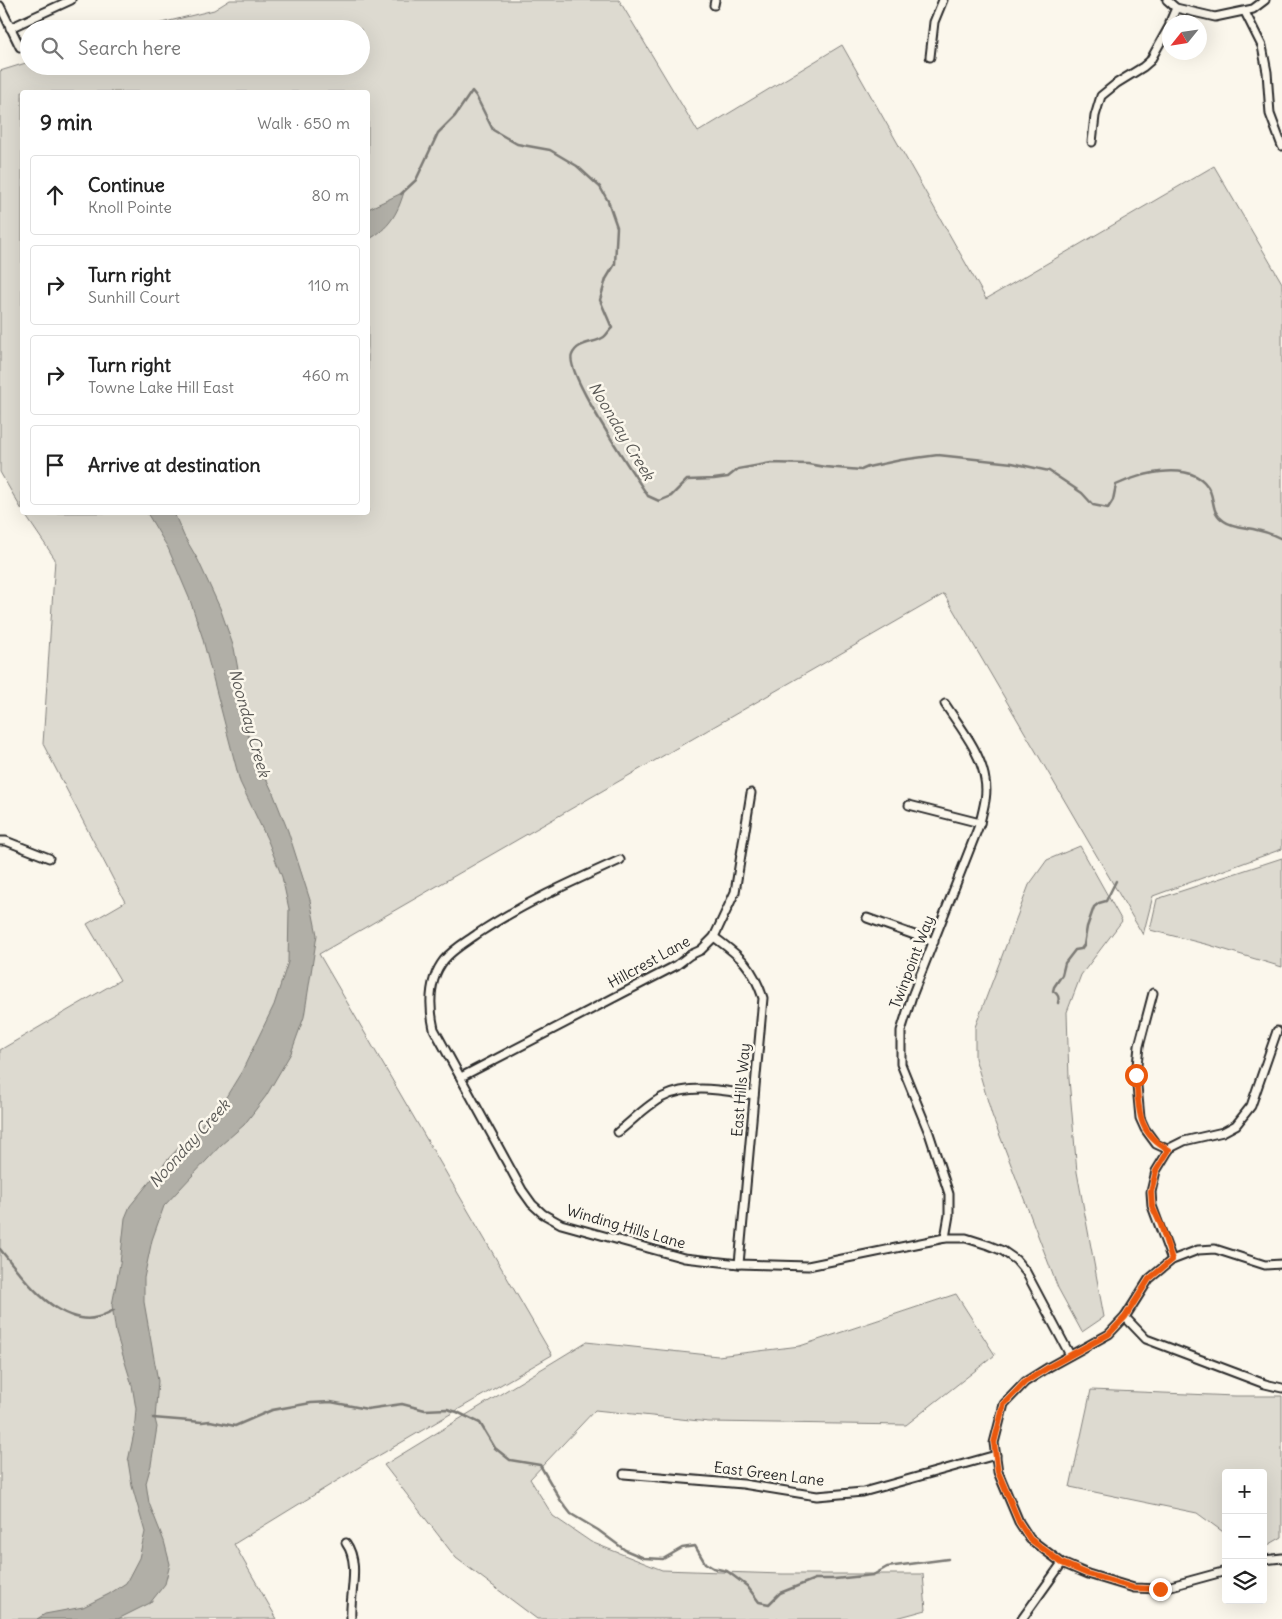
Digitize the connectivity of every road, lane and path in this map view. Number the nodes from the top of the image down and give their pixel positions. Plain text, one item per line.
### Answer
1 (71, 0) edge
2 (944, 0) edge
3 (1168, 0) edge
4 (1265, 0) edge
5 (0, 6) edge
6 (1176, 8) junction
7 (1245, 12) junction
8 (1173, 15) edge
9 (27, 20) edge
10 (20, 23) edge
11 (10, 28) junction
12 (1162, 39) edge
13 (20, 47) dead end
14 (930, 57) dead end
15 (1092, 142) dead end
16 (1282, 146) edge
17 (945, 704) dead end
18 (751, 793) dead end
19 (908, 805) dead end
20 (980, 823) junction
21 (0, 841) edge
22 (49, 858) dead end
23 (620, 860) dead end
24 (867, 918) dead end
25 (714, 937) junction
26 (934, 942) junction
27 (1154, 993) dead end
28 (1277, 1031) dead end
29 (461, 1077) junction
30 (754, 1095) junction
31 (618, 1132) dead end
32 (1169, 1150) junction
33 (945, 1238) junction
34 (1172, 1260) junction
35 (739, 1264) junction
36 (1282, 1264) edge
37 (1125, 1317) junction
38 (1070, 1355) junction
39 (1282, 1388) edge
40 (996, 1455) junction
41 (624, 1474) dead end
42 (346, 1543) dead end
43 (1282, 1558) edge
44 (1267, 1560) edge
45 (1062, 1563) junction
46 (1222, 1571) edge
47 (350, 1619) edge
48 (1022, 1619) edge

1 - 9 street
2 - 14 street
3 - 6 street
4 - 7 street
5 - 11 street
6 - 7 street
6 - 8 street
7 - 16 street
10 - 11 street
11 - 13 street
12 - 15 street
17 - 20 street, Twinpoint Way
18 - 25 street, Hillcrest Lane
19 - 20 street
20 - 26 street, Twinpoint Way
21 - 22 street
23 - 29 street, Winding Hills Lane
24 - 26 street
25 - 29 street, Hillcrest Lane
25 - 30 street, East Hills Way
26 - 33 street, Twinpoint Way
27 - 32 street
28 - 32 street
29 - 35 street, Winding Hills Lane
30 - 31 street
30 - 35 street, East Hills Way
32 - 34 street
33 - 35 street, Winding Hills Lane
33 - 38 street, Winding Hills Lane
34 - 36 street
34 - 37 street
37 - 38 street
37 - 39 street
38 - 40 street
40 - 41 street, East Green Lane
40 - 45 street
42 - 47 street
43 - 44 street
45 - 46 street
45 - 48 street

